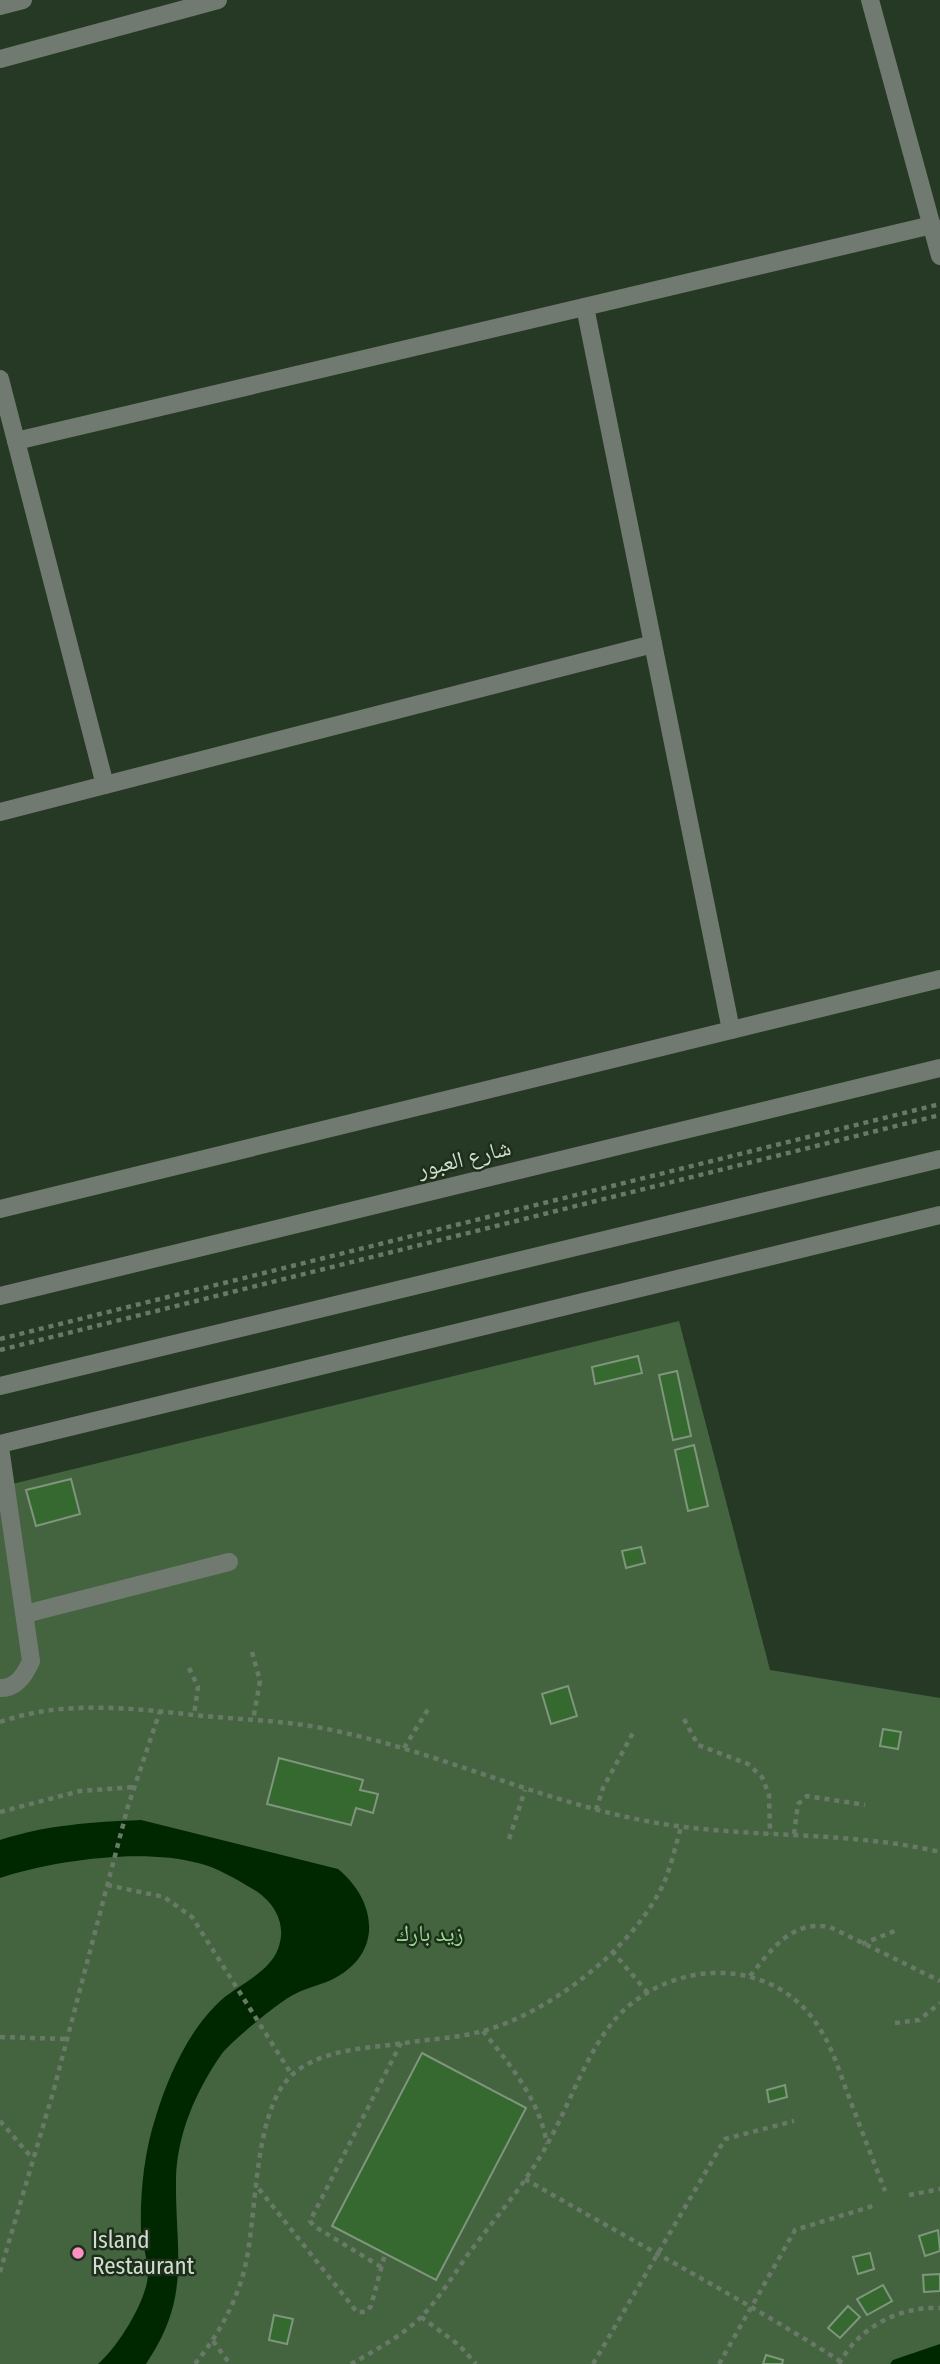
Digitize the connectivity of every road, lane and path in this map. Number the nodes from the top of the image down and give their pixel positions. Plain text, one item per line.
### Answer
1 (23, 0) edge
2 (218, 0) edge
3 (870, 0) edge
4 (0, 6) edge
5 (0, 59) edge
6 (932, 225) junction
7 (940, 256) edge
8 (585, 307) junction
9 (0, 379) edge
10 (16, 441) junction
11 (653, 644) junction
12 (106, 785) junction
13 (0, 812) edge
14 (940, 979) edge
15 (731, 1030) junction
16 (940, 1068) edge
17 (940, 1104) edge
18 (940, 1115) edge
19 (940, 1158) edge
20 (0, 1209) edge
21 (940, 1215) edge
22 (0, 1296) edge
23 (0, 1339) edge
24 (0, 1350) edge
25 (0, 1386) edge
26 (0, 1446) edge
27 (8, 1550) edge
28 (229, 1562) dead end
29 (25, 1614) junction
30 (252, 1652) dead end
31 (189, 1668) dead end
32 (0, 1688) edge
33 (430, 1706) dead end
34 (160, 1711) junction
35 (194, 1715) junction
36 (684, 1719) dead end
37 (253, 1720) junction
38 (0, 1722) edge
39 (634, 1731) dead end
40 (404, 1748) junction
41 (135, 1787) junction
42 (525, 1790) junction
43 (865, 1805) dead end
44 (596, 1810) junction
45 (0, 1812) edge
46 (681, 1827) junction
47 (770, 1834) junction
48 (794, 1834) junction
49 (509, 1839) dead end
50 (940, 1852) edge
51 (107, 1885) junction
52 (897, 1930) dead end
53 (861, 1945) junction
54 (612, 1951) junction
55 (750, 1976) junction
56 (940, 1981) edge
57 (648, 1993) junction
58 (940, 2003) edge
59 (895, 2023) dead end
60 (483, 2031) junction
61 (0, 2037) edge
62 (67, 2039) junction
63 (401, 2043) junction
64 (292, 2075) junction
65 (0, 2121) edge
66 (794, 2122) dead end
67 (548, 2145) junction
68 (33, 2159) junction
69 (525, 2179) junction
70 (258, 2188) junction
71 (940, 2189) edge
72 (885, 2191) dead end
73 (909, 2195) dead end
74 (876, 2205) dead end
75 (385, 2253) dead end
76 (656, 2255) junction
77 (381, 2267) junction
78 (0, 2272) edge
79 (751, 2304) junction
80 (940, 2308) edge
81 (421, 2317) junction
82 (214, 2341) junction
83 (839, 2362) edge
84 (195, 2364) edge
85 (230, 2364) edge
86 (351, 2364) edge
87 (476, 2364) edge
88 (593, 2364) edge
89 (719, 2364) edge

1 - 4 street
2 - 5 street
3 - 6 street
6 - 7 street
6 - 8 street
8 - 10 street
8 - 11 street
9 - 10 street
10 - 12 street
11 - 12 street
11 - 15 street
12 - 13 street
14 - 15 street
15 - 20 street
16 - 22 street, شارع العبور
17 - 23 path
18 - 24 path
19 - 25 street
21 - 26 street
26 - 27 street
27 - 29 street
28 - 29 street
29 - 32 street
30 - 37 path
31 - 35 path
33 - 40 path
34 - 35 path
34 - 38 path
34 - 41 path
35 - 37 path
36 - 47 path
37 - 40 path
39 - 44 path
40 - 42 path
41 - 45 path
41 - 51 path
42 - 44 path
42 - 49 path
43 - 48 path
44 - 46 path
46 - 47 path
46 - 54 path
47 - 48 path
48 - 50 path
51 - 62 path
51 - 64 path
52 - 53 path
53 - 55 path
53 - 56 path
54 - 57 path
54 - 60 path
55 - 57 path
55 - 72 path
57 - 67 path
58 - 59 path
60 - 63 path
60 - 67 path
61 - 62 path
62 - 68 path
63 - 64 path
63 - 77 path
64 - 70 path
65 - 68 path
66 - 76 path
67 - 69 path
68 - 78 path
69 - 76 path
69 - 81 path
70 - 77 path
70 - 82 path
71 - 73 path
74 - 79 path
75 - 77 path
76 - 79 path
76 - 88 path
79 - 83 path
79 - 89 path
80 - 83 path
81 - 86 path
81 - 87 path
82 - 84 path
82 - 85 path

